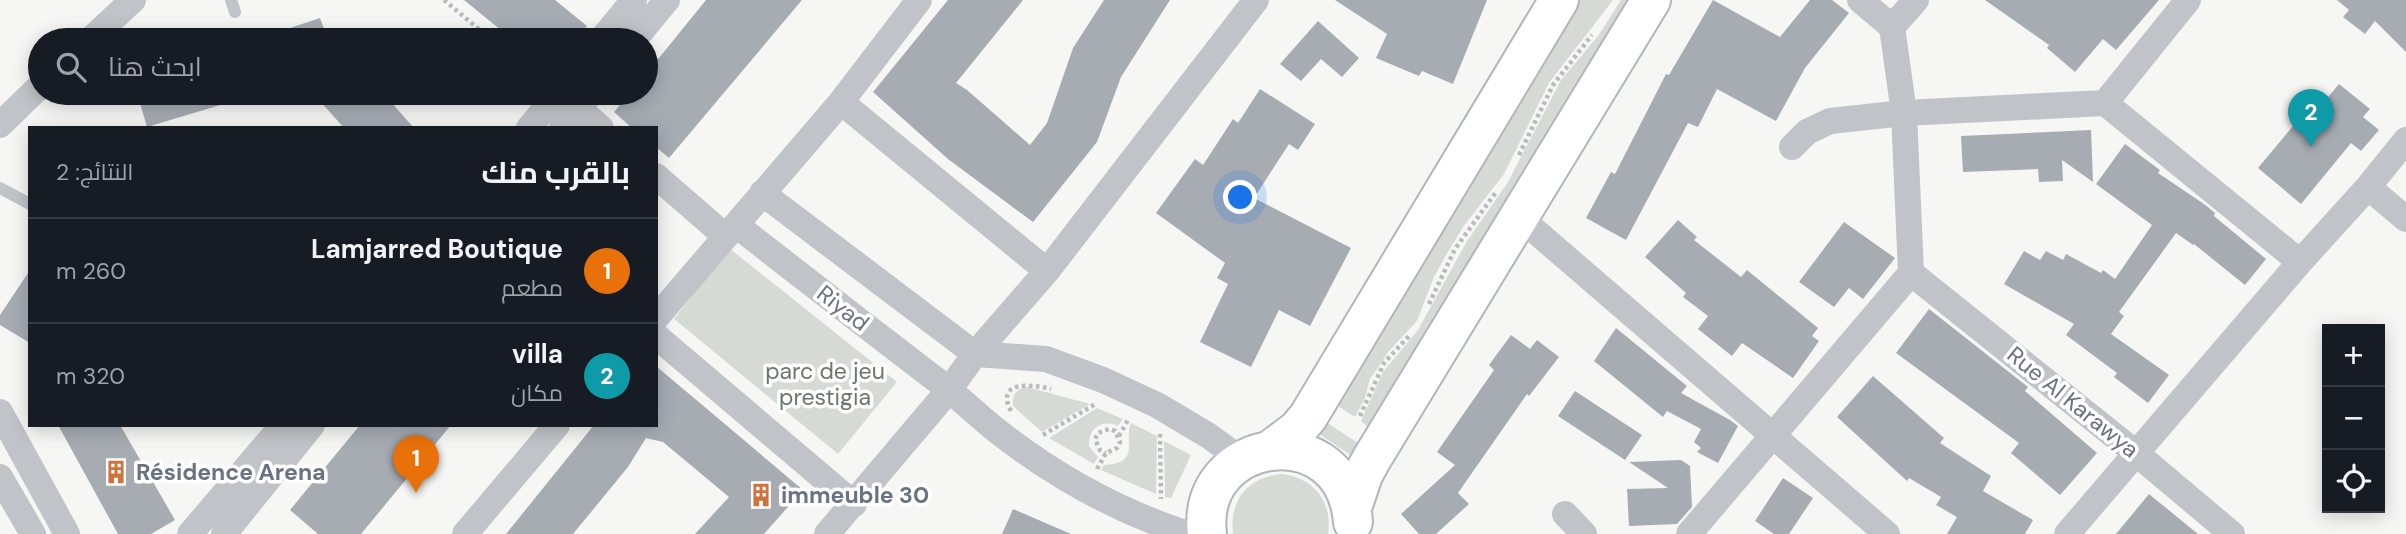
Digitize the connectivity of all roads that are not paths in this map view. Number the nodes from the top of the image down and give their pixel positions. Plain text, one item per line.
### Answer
1 (133, 0) edge
2 (634, 0) edge
3 (667, 0) edge
4 (919, 0) edge
5 (1256, 0) edge
6 (1559, 0) edge
7 (1651, 0) edge
8 (1860, 0) edge
9 (1916, 0) edge
10 (2188, 0) edge
11 (1892, 27) junction
12 (103, 28) edge
13 (611, 28) edge
14 (644, 28) edge
15 (28, 98) edge
16 (841, 102) junction
17 (2105, 103) junction
18 (567, 105) edge
19 (572, 105) edge
20 (1904, 113) junction
21 (0, 125) edge
22 (532, 126) edge
23 (599, 126) edge
24 (2406, 139) edge
25 (1792, 147) dead end
26 (658, 177) edge
27 (2368, 187) junction
28 (0, 188) edge
29 (762, 193) junction
30 (28, 203) edge
31 (1509, 204) junction
32 (2406, 219) edge
33 (731, 231) junction
34 (2300, 262) junction
35 (1047, 271) junction
36 (1911, 273) junction
37 (658, 316) edge
38 (658, 338) edge
39 (975, 354) junction
40 (949, 390) junction
41 (0, 412) edge
42 (281, 427) edge
43 (310, 427) edge
44 (555, 427) edge
45 (1770, 436) junction
46 (2137, 454) junction
47 (1256, 456) junction
48 (0, 477) edge
49 (854, 504) junction
50 (1565, 514) dead end
51 (1352, 521) edge
52 (33, 534) edge
53 (67, 534) edge
54 (190, 534) edge
55 (224, 534) edge
56 (465, 534) edge
57 (827, 534) edge
58 (1188, 534) edge
59 (1207, 534) edge
60 (1584, 534) edge
61 (1689, 534) edge
62 (1887, 534) edge
63 (2067, 534) edge
64 (2232, 534) edge

1 - 12 street
2 - 13 street
3 - 14 street
4 - 16 street
5 - 35 street
6 - 47 main road
7 - 31 main road
8 - 11 street
9 - 11 street
10 - 17 street
11 - 20 street
15 - 21 street
16 - 29 street
16 - 35 street
17 - 20 street
17 - 34 street
18 - 22 street
19 - 23 street
20 - 25 street
20 - 36 street
24 - 27 street
26 - 33 street, Riyad
27 - 32 street
27 - 34 street
28 - 30 lane
29 - 33 street
29 - 39 street
31 - 45 street
31 - 51 main road
33 - 37 street
33 - 40 street, Riyad
34 - 46 street
35 - 39 street
36 - 45 street
36 - 46 street, Rue Al Karawya
38 - 49 street
39 - 40 street
39 - 47 street
40 - 49 street
40 - 58 street, Riyad
41 - 53 street
42 - 54 street
43 - 55 street
44 - 56 street
45 - 61 street
45 - 62 street
46 - 63 street
46 - 64 street, Rue Al Karawya
47 - 51 main road
47 - 59 main road
48 - 52 street
49 - 57 street
50 - 60 street

